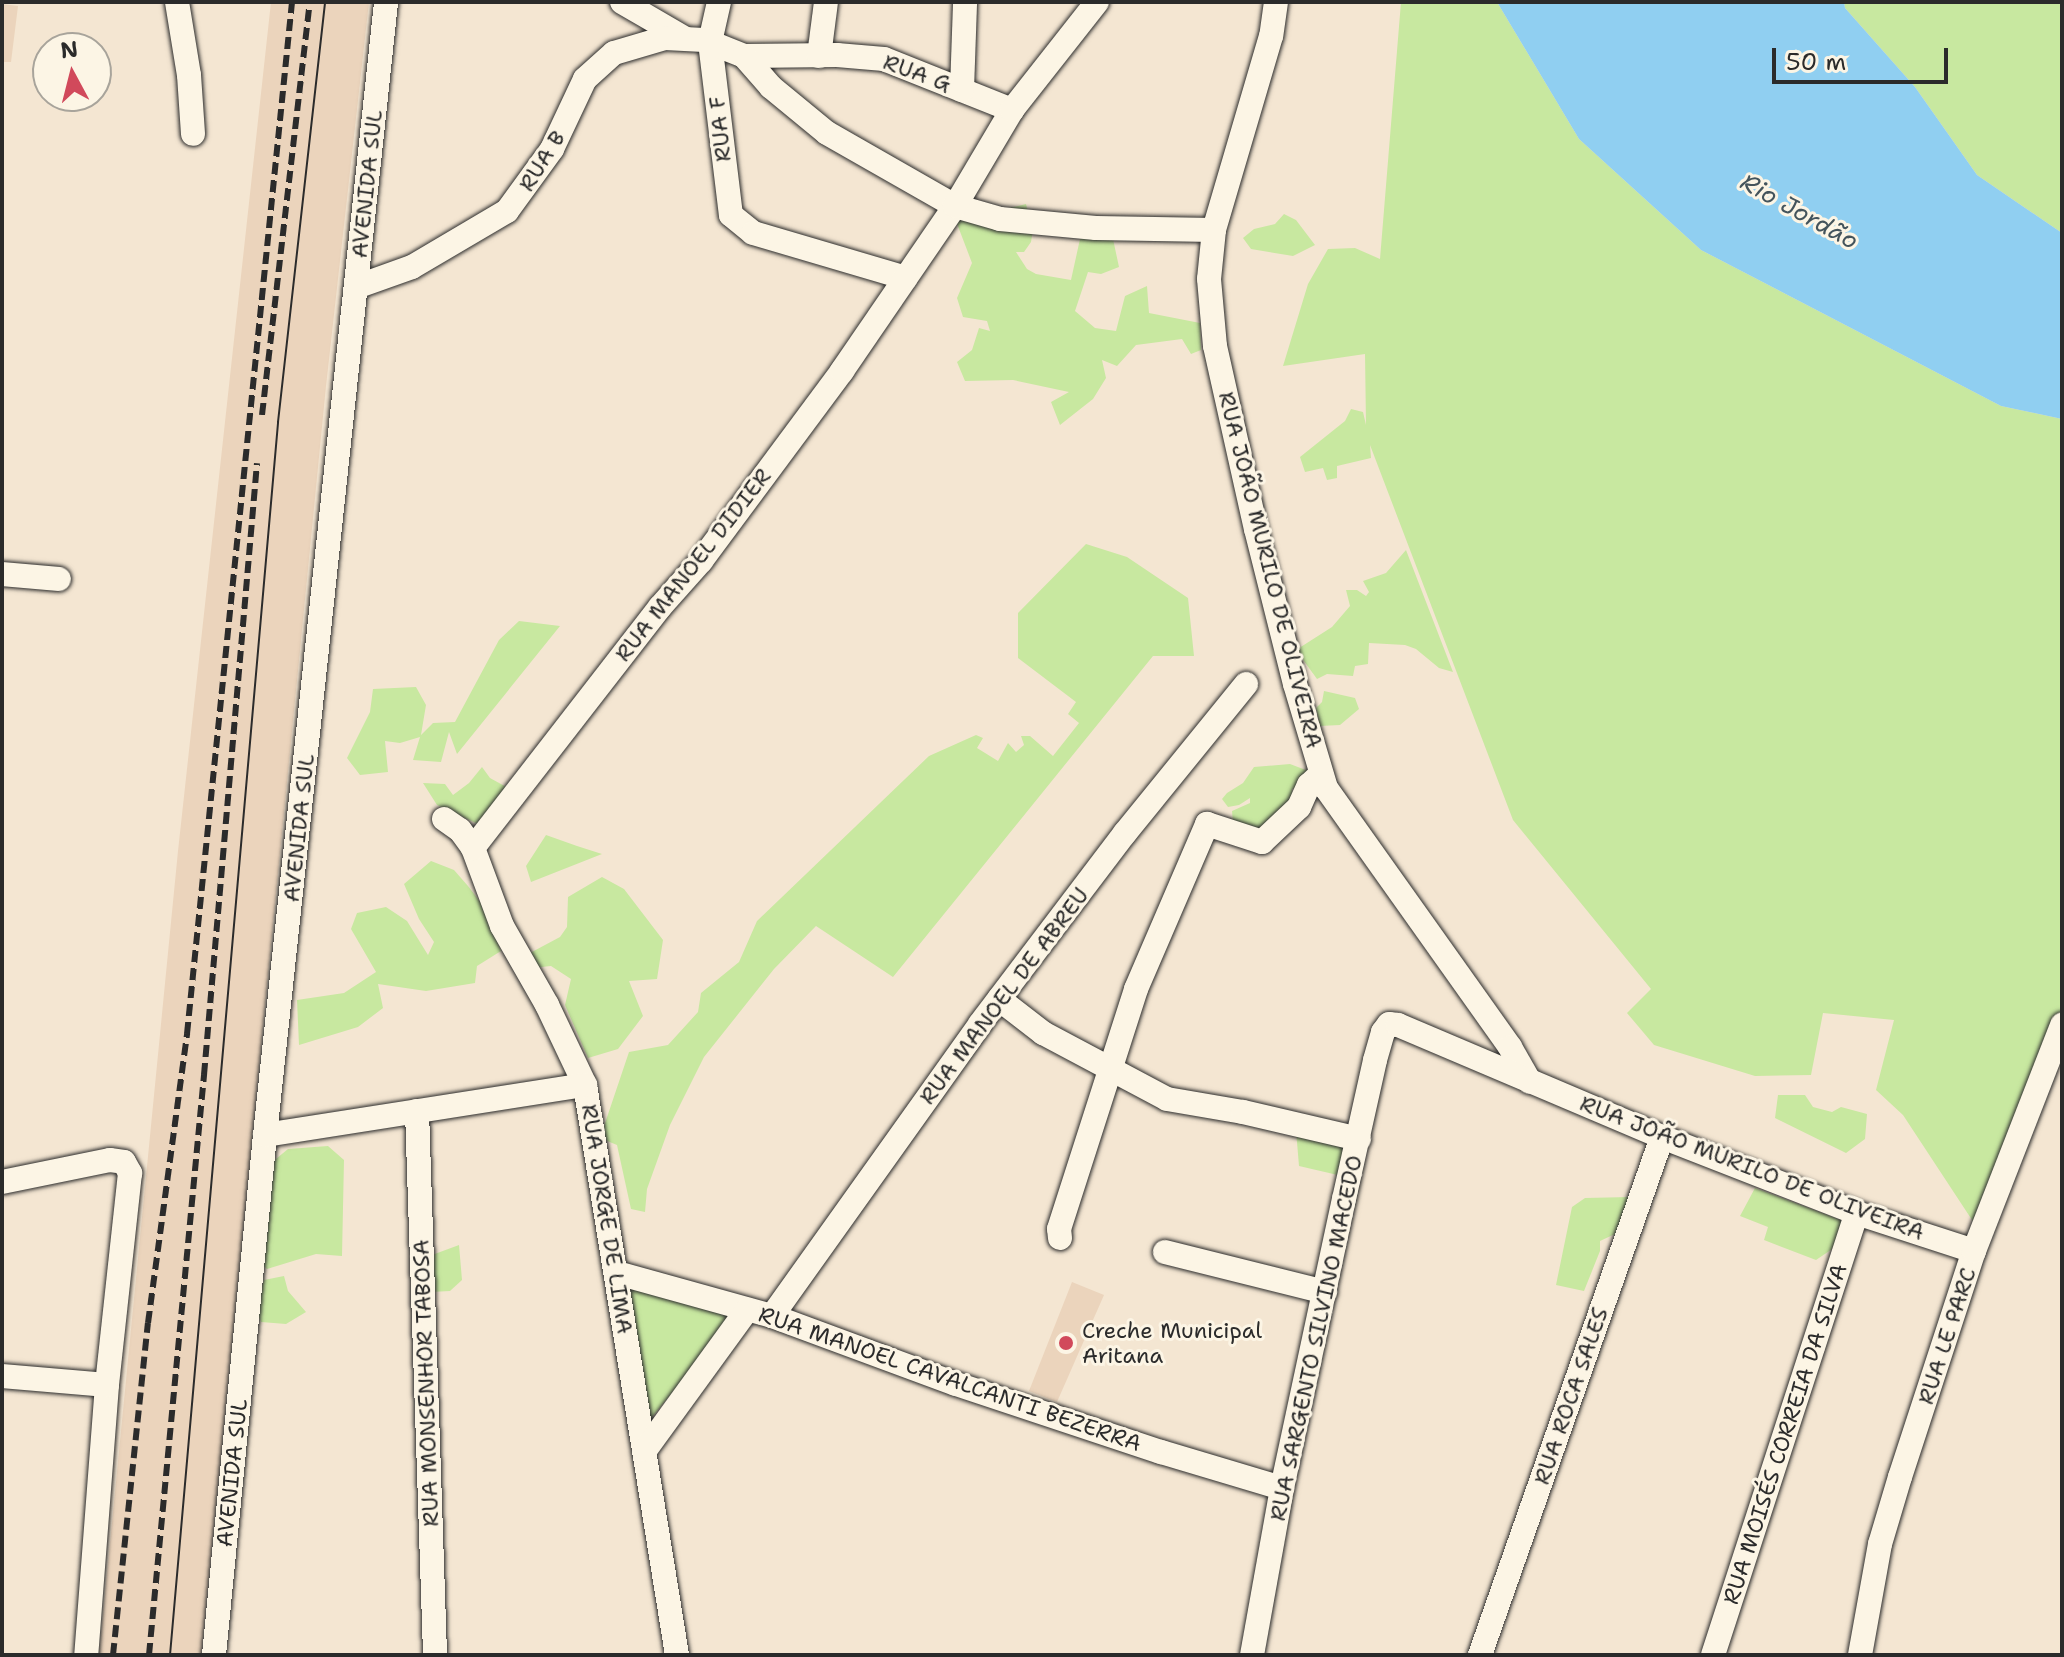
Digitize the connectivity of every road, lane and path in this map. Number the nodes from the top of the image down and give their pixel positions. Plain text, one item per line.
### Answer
1 (177, 2) edge
2 (386, 2) edge
3 (622, 2) edge
4 (719, 2) edge
5 (826, 2) edge
6 (965, 2) edge
7 (1097, 2) edge
8 (1276, 2) edge
9 (684, 38) junction
10 (710, 42) junction
11 (744, 56) junction
12 (819, 56) junction
13 (962, 90) junction
14 (1012, 110) junction
15 (193, 134) dead end
16 (955, 206) junction
17 (1214, 230) junction
18 (906, 278) junction
19 (356, 287) junction
20 (2, 574) edge
21 (59, 579) dead end
22 (1246, 684) dead end
23 (1321, 774) junction
24 (444, 819) dead end
25 (473, 848) junction
26 (999, 999) junction
27 (1389, 1024) joint
28 (2062, 1025) edge
29 (1111, 1072) junction
30 (1530, 1082) junction
31 (585, 1085) junction
32 (417, 1111) junction
33 (265, 1135) junction
34 (1662, 1137) junction
35 (1359, 1139) junction
36 (2, 1182) edge
37 (1857, 1213) junction
38 (1060, 1238) dead end
39 (1974, 1251) junction
40 (1165, 1252) dead end
41 (617, 1273) junction
42 (1325, 1292) junction
43 (747, 1310) junction
44 (772, 1316) junction
45 (2, 1376) edge
46 (107, 1385) junction
47 (646, 1449) junction
48 (1282, 1488) junction
49 (86, 1655) edge
50 (214, 1655) edge
51 (435, 1655) edge
52 (677, 1655) edge
53 (1252, 1655) edge
54 (1480, 1655) edge
55 (1713, 1655) edge
56 (1860, 1655) edge

1 - 15 street
2 - 19 street, AVENIDA SUL
3 - 9 street
4 - 10 street
5 - 12 street
6 - 13 street
7 - 14 street, RUA MANOEL DIDIER
8 - 17 street, RUA JOÃO MURILO DE OLIVEIRA
9 - 10 street, RUA B
9 - 19 street, RUA B
10 - 11 street, RUA B
10 - 18 street, RUA F
11 - 12 street, RUA G
11 - 16 street, RUA B
12 - 13 street, RUA G
13 - 14 street, RUA G
14 - 16 street, RUA MANOEL DIDIER
16 - 17 street, RUA B
16 - 18 street, RUA MANOEL DIDIER
17 - 23 street, RUA JOÃO MURILO DE OLIVEIRA
18 - 25 street, RUA MANOEL DIDIER
19 - 33 street, AVENIDA SUL
20 - 21 street
22 - 26 street, RUA MANOEL DE ABREU
23 - 29 street
23 - 30 street, RUA JOÃO MURILO DE OLIVEIRA
24 - 25 street, RUA JORGE DE LIMA
25 - 31 street, RUA JORGE DE LIMA
26 - 29 street
26 - 44 street, RUA MANOEL DE ABREU
27 - 30 street, RUA JOÃO MURILO DE OLIVEIRA
27 - 35 street, RUA SARGENTO SILVINO MACEDO
28 - 39 street, RUA LE PARC
29 - 35 street
29 - 38 street
30 - 34 street, RUA JOÃO MURILO DE OLIVEIRA
31 - 32 street
31 - 41 street, RUA JORGE DE LIMA
32 - 33 street
32 - 51 street, RUA MONSENHOR TABOSA
33 - 50 street, AVENIDA SUL
34 - 37 street, RUA JOÃO MURILO DE OLIVEIRA
34 - 54 street, RUA ROCA SALES
35 - 42 street, RUA SARGENTO SILVINO MACEDO
36 - 46 street
37 - 39 street, RUA JOÃO MURILO DE OLIVEIRA
37 - 55 street, RUA MOISÉS CORREIA DA SILVA
39 - 56 street, RUA LE PARC
40 - 42 street
41 - 43 street, RUA MANOEL CAVALCANTI BEZERRA
41 - 47 street, RUA JORGE DE LIMA
42 - 48 street, RUA SARGENTO SILVINO MACEDO
43 - 44 street, RUA MANOEL CAVALCANTI BEZERRA
43 - 47 street
44 - 48 street, RUA MANOEL CAVALCANTI BEZERRA
45 - 46 street
46 - 49 street
47 - 52 street, RUA JORGE DE LIMA
48 - 53 street, RUA SARGENTO SILVINO MACEDO

